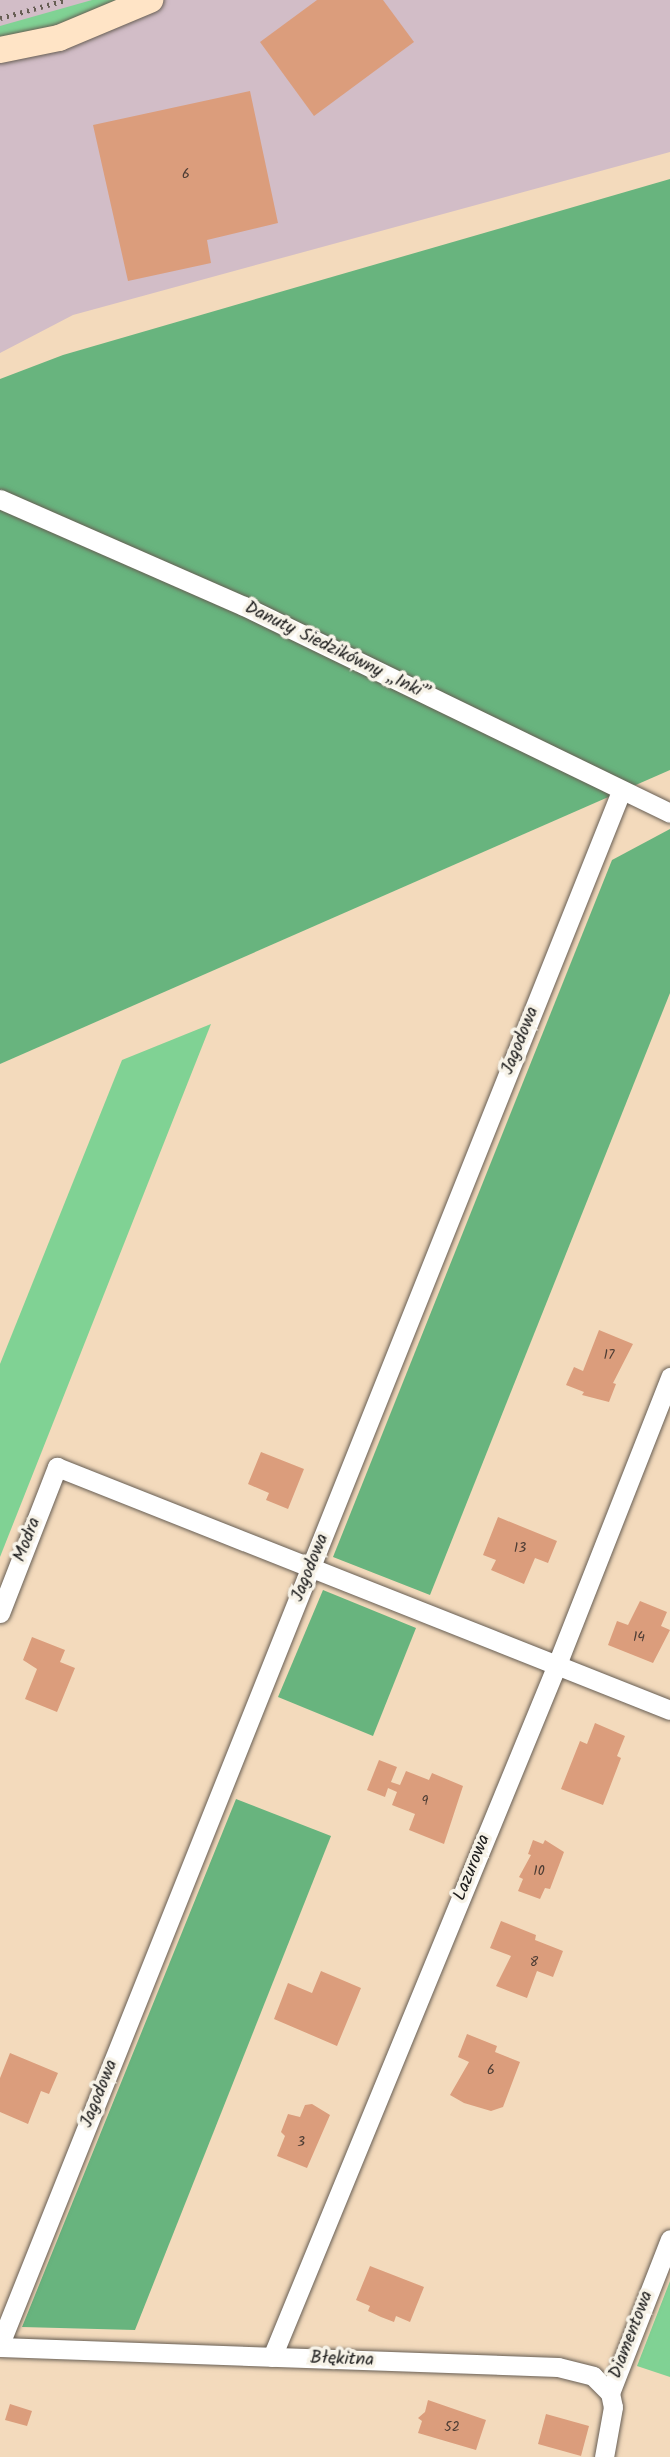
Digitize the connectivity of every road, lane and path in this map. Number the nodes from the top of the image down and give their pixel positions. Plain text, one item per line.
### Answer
1 (66, 0) edge
2 (150, 0) edge
3 (0, 19) edge
4 (0, 50) edge
5 (0, 499) edge
6 (621, 791) junction
7 (670, 814) edge
8 (670, 1377) edge
9 (311, 1567) junction
10 (0, 1613) edge
11 (556, 1667) junction
12 (670, 1710) edge
13 (670, 2239) edge
14 (0, 2346) edge
15 (272, 2357) junction
16 (610, 2393) junction
17 (604, 2457) edge

1 - 3 path
2 - 4 street
5 - 6 street, Danuty Siedzikówny „Inki”
6 - 7 street, Danuty Siedzikówny „Inki”
6 - 9 street, Jagodowa
8 - 11 street, Lazurowa
9 - 10 street, Modra
9 - 11 street
9 - 14 street, Jagodowa
11 - 12 street
11 - 15 street, Lazurowa
13 - 16 street, Diamentowa
14 - 15 street, Błękitna
15 - 16 street, Błękitna
16 - 17 street

